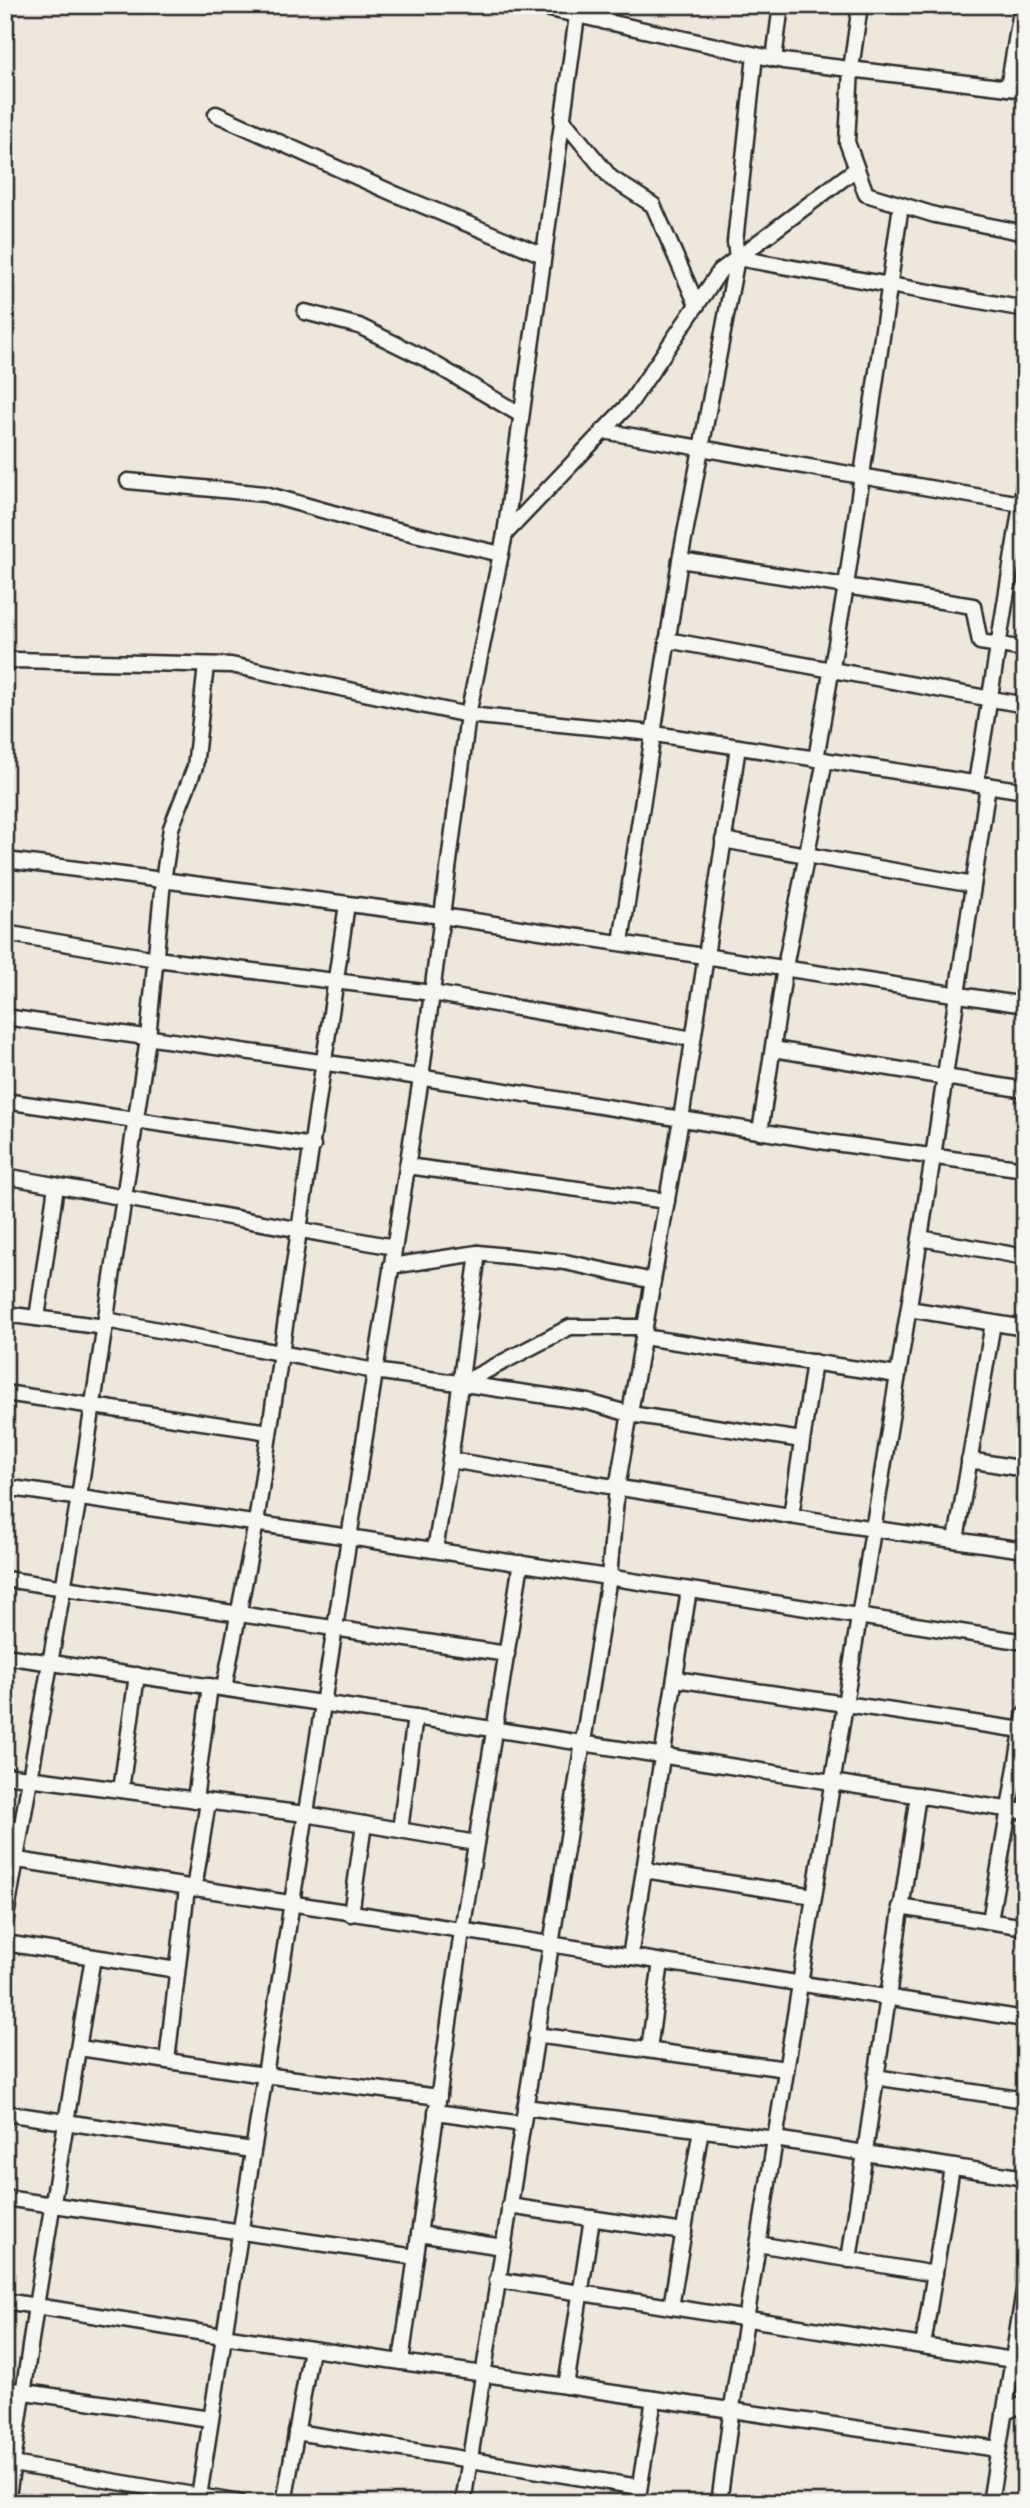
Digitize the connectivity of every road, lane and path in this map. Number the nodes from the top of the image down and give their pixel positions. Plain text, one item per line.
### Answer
1 (532, 5) edge
2 (608, 5) edge
3 (781, 5) edge
4 (860, 5) edge
5 (1022, 5) edge
6 (576, 16) junction
7 (605, 22) junction
8 (755, 55) junction
9 (774, 59) junction
10 (851, 69) junction
11 (1008, 88) junction
12 (1025, 90) edge
13 (216, 114) dead end
14 (562, 119) junction
15 (856, 169) junction
16 (901, 205) junction
17 (1025, 233) edge
18 (543, 255) junction
19 (737, 258) junction
20 (890, 285) junction
21 (697, 305) junction
22 (1025, 309) edge
23 (305, 312) dead end
24 (521, 415) junction
25 (603, 431) junction
26 (701, 448) junction
27 (862, 476) junction
28 (1025, 480) edge
29 (128, 481) dead end
30 (1021, 504) junction
31 (505, 534) junction
32 (501, 554) junction
33 (680, 560) junction
34 (846, 586) junction
35 (667, 640) junction
36 (999, 645) junction
37 (1025, 649) edge
38 (5, 664) edge
39 (206, 665) junction
40 (831, 669) junction
41 (990, 697) junction
42 (1025, 705) edge
43 (468, 715) junction
44 (652, 734) junction
45 (738, 747) junction
46 (820, 760) junction
47 (982, 784) junction
48 (1025, 791) edge
49 (723, 840) junction
50 (807, 855) junction
51 (14, 861) dead end
52 (163, 881) junction
53 (973, 886) junction
54 (347, 904) junction
55 (442, 916) junction
56 (5, 933) edge
57 (621, 942) junction
58 (706, 955) junction
59 (156, 960) junction
60 (785, 967) junction
61 (336, 981) junction
62 (432, 993) junction
63 (956, 994) junction
64 (1025, 1005) edge
65 (5, 1017) edge
66 (148, 1038) junction
67 (693, 1039) junction
68 (773, 1049) junction
69 (325, 1063) junction
70 (421, 1077) junction
71 (945, 1077) junction
72 (1025, 1090) edge
73 (5, 1101) edge
74 (681, 1119) junction
75 (136, 1120) junction
76 (760, 1132) junction
77 (313, 1146) junction
78 (933, 1157) junction
79 (407, 1166) junction
80 (1025, 1170) edge
81 (5, 1177) edge
82 (56, 1186) junction
83 (124, 1199) junction
84 (667, 1201) junction
85 (300, 1230) junction
86 (920, 1238) junction
87 (394, 1247) junction
88 (478, 1253) junction
89 (1025, 1257) edge
90 (391, 1266) junction
91 (653, 1281) junction
92 (909, 1309) junction
93 (5, 1314) edge
94 (37, 1318) junction
95 (105, 1323) junction
96 (993, 1323) junction
97 (1025, 1328) edge
98 (644, 1332) junction
99 (281, 1354) junction
100 (814, 1362) junction
101 (375, 1371) junction
102 (898, 1374) junction
103 (460, 1385) junction
104 (5, 1394) edge
105 (93, 1407) junction
106 (630, 1414) junction
107 (269, 1432) junction
108 (802, 1440) junction
109 (450, 1460) junction
110 (969, 1460) junction
111 (1025, 1469) edge
112 (5, 1487) edge
113 (617, 1488) junction
114 (79, 1497) junction
115 (791, 1516) junction
116 (256, 1523) junction
117 (873, 1529) junction
118 (349, 1536) junction
119 (956, 1540) junction
120 (435, 1550) junction
121 (1025, 1550) edge
122 (521, 1563) junction
123 (610, 1577) junction
124 (5, 1579) edge
125 (63, 1588) junction
126 (689, 1590) junction
127 (238, 1613) junction
128 (859, 1616) junction
129 (334, 1627) junction
130 (1025, 1642) edge
131 (507, 1654) junction
132 (5, 1656) edge
133 (50, 1662) junction
134 (137, 1675) junction
135 (675, 1679) junction
136 (217, 1687) junction
137 (322, 1703) junction
138 (845, 1704) junction
139 (1025, 1714) edge
140 (415, 1717) junction
141 (495, 1729) junction
142 (1022, 1730) junction
143 (583, 1743) junction
144 (663, 1755) junction
145 (5, 1775) edge
146 (30, 1779) junction
147 (832, 1782) junction
148 (121, 1790) junction
149 (918, 1795) junction
150 (201, 1801) junction
151 (1009, 1809) junction
152 (1025, 1812) edge
153 (304, 1814) junction
154 (363, 1824) junction
155 (400, 1830) junction
156 (477, 1843) junction
157 (11, 1859) edge
158 (644, 1870) junction
159 (190, 1888) junction
160 (814, 1896) junction
161 (290, 1904) junction
162 (900, 1908) junction
163 (351, 1914) junction
164 (990, 1921) junction
165 (5, 1922) edge
166 (1025, 1927) edge
167 (463, 1931) junction
168 (5, 1943) edge
169 (551, 1945) junction
170 (93, 1957) junction
171 (630, 1957) junction
172 (661, 1962) junction
173 (177, 1970) junction
174 (800, 1984) junction
175 (886, 1997) junction
176 (1025, 2019) edge
177 (537, 2035) junction
178 (79, 2048) junction
179 (649, 2050) junction
180 (167, 2061) junction
181 (786, 2069) junction
182 (264, 2075) junction
183 (875, 2077) junction
184 (439, 2097) junction
185 (1025, 2100) edge
186 (525, 2107) junction
187 (436, 2112) junction
188 (5, 2113) edge
189 (66, 2123) junction
190 (522, 2124) junction
191 (701, 2129) junction
192 (775, 2139) junction
193 (252, 2150) junction
194 (864, 2153) junction
195 (952, 2167) junction
196 (1025, 2178) edge
197 (5, 2198) edge
198 (53, 2205) junction
199 (509, 2206) junction
200 (592, 2218) junction
201 (239, 2231) junction
202 (684, 2232) junction
203 (419, 2234) junction
204 (758, 2244) junction
205 (502, 2247) junction
206 (416, 2257) junction
207 (849, 2260) junction
208 (935, 2274) junction
209 (497, 2280) junction
210 (1025, 2284) edge
211 (580, 2293) junction
212 (5, 2301) edge
213 (36, 2306) junction
214 (671, 2307) junction
215 (746, 2319) junction
216 (223, 2336) junction
217 (923, 2346) junction
218 (311, 2349) junction
219 (1013, 2360) junction
220 (401, 2362) junction
221 (482, 2374) junction
222 (566, 2386) junction
223 (5, 2389) edge
224 (24, 2392) junction
225 (654, 2399) junction
226 (1025, 2403) edge
227 (732, 2410) junction
228 (1004, 2413) junction
229 (210, 2419) junction
230 (296, 2432) junction
231 (998, 2449) junction
232 (470, 2460) junction
233 (9, 2464) edge
234 (639, 2487) junction
235 (198, 2500) edge
236 (8, 2503) edge
237 (240, 2503) edge
238 (284, 2503) edge
239 (463, 2503) edge
240 (637, 2503) edge
241 (719, 2503) edge
242 (990, 2503) edge

1 - 6 street
2 - 7 street
3 - 9 street
4 - 10 street
5 - 11 street
6 - 7 street
6 - 14 street
7 - 8 street
8 - 9 street
8 - 19 street
9 - 10 street
10 - 11 street
10 - 15 street
11 - 12 street
13 - 18 street
14 - 18 street
14 - 21 street
15 - 16 street
15 - 19 street
16 - 17 street
16 - 20 street
18 - 24 street
19 - 20 street
19 - 21 street
19 - 26 street
20 - 22 street
20 - 27 street
21 - 25 street
23 - 24 street
24 - 31 street
25 - 26 street
25 - 31 street
26 - 27 street
26 - 33 street
27 - 30 street
27 - 34 street
28 - 30 street
29 - 32 street
30 - 36 street
31 - 32 street
32 - 43 street
33 - 34 street
33 - 35 street
34 - 36 street
34 - 40 street
35 - 40 street
35 - 44 street
36 - 37 street
36 - 41 street
38 - 39 street
39 - 43 street
39 - 52 street
40 - 41 street
40 - 46 street
41 - 42 street
41 - 47 street
43 - 44 street
43 - 55 street
44 - 45 street
44 - 57 street
45 - 46 street
45 - 49 street
46 - 47 street
46 - 50 street
47 - 48 street
47 - 53 street
49 - 50 street
49 - 58 street
50 - 53 street
50 - 60 street
51 - 52 street
52 - 54 street
52 - 59 street
53 - 63 street
54 - 55 street
54 - 61 street
55 - 57 street
55 - 62 street
56 - 59 street
57 - 58 street
58 - 60 street
58 - 67 street
59 - 61 street
59 - 66 street
60 - 63 street
60 - 68 street
61 - 62 street
61 - 69 street
62 - 67 street
62 - 70 street
63 - 64 street
63 - 71 street
65 - 66 street
66 - 69 street
66 - 75 street
67 - 74 street
68 - 71 street
68 - 76 street
69 - 70 street
69 - 77 street
70 - 74 street
70 - 79 street
71 - 72 street
71 - 78 street
73 - 75 street
74 - 76 street
74 - 84 street
75 - 77 street
75 - 83 street
76 - 78 street
77 - 85 street
78 - 80 street
78 - 86 street
79 - 84 street
79 - 87 street
81 - 82 street
82 - 83 street
82 - 94 street
83 - 85 street
83 - 95 street
84 - 91 street
85 - 87 street
85 - 99 street
86 - 89 street
86 - 92 street
87 - 90 street
88 - 90 street
88 - 91 street
88 - 103 street
90 - 101 street
91 - 98 street
92 - 96 street
92 - 102 street
93 - 94 street
94 - 95 street
95 - 99 street
95 - 105 street
96 - 97 street
96 - 110 street
98 - 100 street
98 - 103 street
98 - 106 street
99 - 101 street
99 - 107 street
100 - 102 street
100 - 108 street
101 - 103 street
101 - 118 street
102 - 117 street
103 - 106 street
103 - 109 street
104 - 105 street
105 - 107 street
105 - 114 street
106 - 108 street
106 - 113 street
107 - 116 street
108 - 115 street
109 - 113 street
109 - 120 street
110 - 111 street
110 - 119 street
112 - 114 street
113 - 115 street
113 - 123 street
114 - 116 street
114 - 125 street
115 - 117 street
116 - 118 street
116 - 127 street
117 - 119 street
117 - 128 street
118 - 120 street
118 - 129 street
119 - 121 street
120 - 122 street
122 - 123 street
122 - 131 street
123 - 126 street
123 - 143 street
124 - 125 street
125 - 127 street
125 - 133 street
126 - 128 street
126 - 135 street
127 - 129 street
127 - 136 street
128 - 130 street
128 - 138 street
129 - 131 street
129 - 137 street
131 - 141 street
132 - 133 street
133 - 134 street
133 - 146 street
134 - 136 street
134 - 148 street
135 - 138 street
135 - 144 street
136 - 137 street
136 - 150 street
137 - 140 street
137 - 153 street
138 - 142 street
138 - 147 street
139 - 142 street
140 - 141 street
140 - 155 street
141 - 143 street
141 - 156 street
142 - 151 street
143 - 144 street
143 - 169 street
144 - 147 street
144 - 158 street
145 - 146 street
146 - 148 street
146 - 157 street
147 - 149 street
147 - 160 street
148 - 150 street
149 - 151 street
149 - 162 street
150 - 153 street
150 - 159 street
151 - 152 street
151 - 164 street
153 - 154 street
153 - 161 street
154 - 155 street
154 - 163 street
155 - 156 street
156 - 167 street
157 - 159 street
157 - 165 street
158 - 160 street
158 - 171 street
159 - 161 street
159 - 173 street
160 - 174 street
161 - 163 street
161 - 182 street
162 - 164 street
162 - 175 street
163 - 167 street
164 - 166 street
167 - 169 street
167 - 184 street
168 - 170 street
169 - 171 street
169 - 177 street
170 - 173 street
170 - 178 street
171 - 172 street
172 - 174 street
172 - 179 street
173 - 180 street
174 - 175 street
174 - 181 street
175 - 176 street
175 - 183 street
177 - 179 street
177 - 186 street
178 - 180 street
178 - 189 street
179 - 181 street
180 - 182 street
181 - 192 street
182 - 184 street
182 - 193 street
183 - 185 street
183 - 194 street
184 - 187 street
186 - 190 street
186 - 191 street
187 - 190 street
187 - 203 street
188 - 189 street
189 - 193 street
189 - 198 street
190 - 199 street
191 - 192 street
191 - 202 street
192 - 194 street
192 - 204 street
193 - 201 street
194 - 195 street
194 - 207 street
195 - 196 street
195 - 208 street
197 - 198 street
198 - 201 street
198 - 213 street
199 - 200 street
199 - 205 street
200 - 202 street
200 - 211 street
201 - 206 street
201 - 216 street
202 - 214 street
203 - 205 street
203 - 206 street
204 - 207 street
204 - 215 street
205 - 209 street
206 - 220 street
207 - 208 street
208 - 217 street
209 - 211 street
209 - 221 street
210 - 219 street
211 - 214 street
211 - 222 street
212 - 213 street
213 - 216 street
213 - 224 street
214 - 215 street
215 - 217 street
215 - 227 street
216 - 218 street
216 - 229 street
217 - 219 street
218 - 220 street
218 - 230 street
219 - 228 street
220 - 221 street
221 - 222 street
221 - 232 street
222 - 225 street
223 - 224 street
224 - 229 street
224 - 233 street
225 - 227 street
225 - 234 street
226 - 228 street
227 - 231 street
227 - 241 street
228 - 231 street
229 - 235 street
230 - 232 street
230 - 238 street
231 - 242 street
232 - 234 street
232 - 239 street
233 - 235 street
233 - 236 street
234 - 240 street
235 - 237 street

